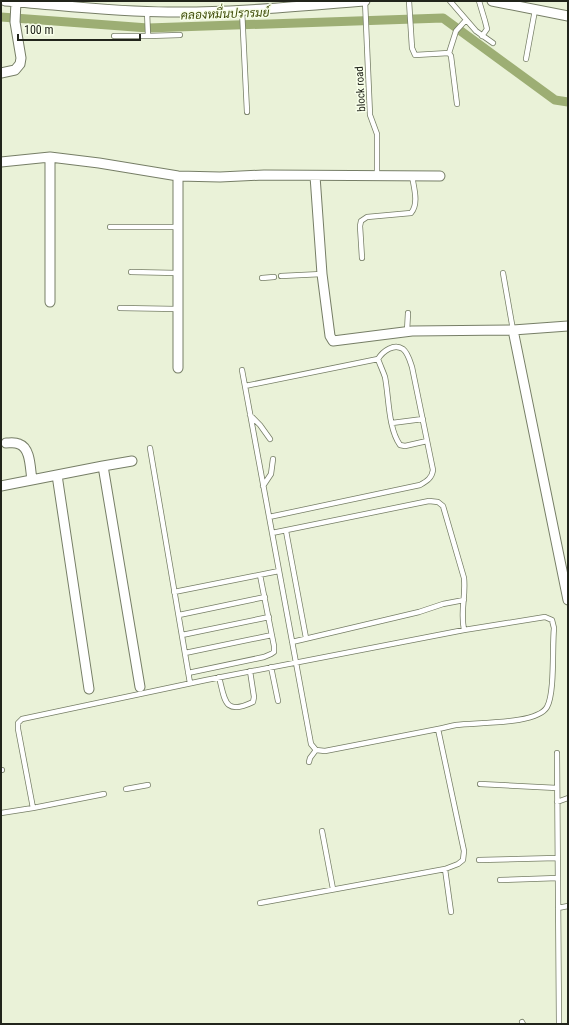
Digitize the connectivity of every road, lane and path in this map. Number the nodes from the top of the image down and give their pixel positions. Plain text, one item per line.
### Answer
1 (4, 1) edge
2 (409, 1) edge
3 (450, 1) edge
4 (479, 1) edge
5 (492, 1) edge
6 (16, 2) edge
7 (66, 3) edge
8 (86, 4) edge
9 (366, 4) edge
10 (119, 5) edge
11 (242, 10) junction
12 (535, 10) junction
13 (147, 15) junction
14 (568, 16) edge
15 (466, 20) junction
16 (180, 35) dead end
17 (114, 36) dead end
18 (148, 36) junction
19 (482, 36) junction
20 (493, 43) dead end
21 (449, 53) junction
22 (526, 59) dead end
23 (1, 73) edge
24 (457, 104) dead end
25 (247, 112) dead end
26 (50, 157) junction
27 (1, 162) edge
28 (178, 176) junction
29 (315, 176) junction
30 (377, 176) junction
31 (412, 176) junction
32 (440, 176) dead end
33 (177, 226) junction
34 (110, 227) dead end
35 (362, 258) dead end
36 (131, 272) dead end
37 (177, 273) junction
38 (503, 273) dead end
39 (322, 274) junction
40 (281, 276) dead end
41 (274, 277) dead end
42 (262, 278) dead end
43 (50, 302) dead end
44 (120, 308) dead end
45 (177, 309) junction
46 (408, 312) dead end
47 (568, 326) edge
48 (513, 330) junction
49 (407, 331) junction
50 (378, 359) junction
51 (178, 368) dead end
52 (242, 370) dead end
53 (245, 386) junction
54 (250, 415) junction
55 (423, 419) junction
56 (392, 423) junction
57 (270, 439) dead end
58 (427, 441) junction
59 (6, 443) dead end
60 (150, 448) dead end
61 (273, 459) dead end
62 (132, 461) dead end
63 (103, 466) junction
64 (57, 475) junction
65 (32, 480) junction
66 (1, 486) edge
67 (263, 486) junction
68 (269, 517) junction
69 (286, 531) junction
70 (272, 533) junction
71 (279, 571) junction
72 (260, 575) junction
73 (174, 592) junction
74 (265, 597) junction
75 (464, 600) junction
76 (568, 600) edge
77 (178, 615) junction
78 (268, 617) junction
79 (464, 630) junction
80 (182, 635) junction
81 (272, 635) junction
82 (306, 638) junction
83 (292, 642) junction
84 (185, 653) junction
85 (295, 662) junction
86 (271, 667) junction
87 (250, 671) junction
88 (188, 673) junction
89 (220, 677) junction
90 (190, 683) junction
91 (140, 687) dead end
92 (89, 689) dead end
93 (278, 701) dead end
94 (438, 729) junction
95 (316, 750) junction
96 (557, 753) dead end
97 (310, 762) dead end
98 (480, 784) dead end
99 (148, 785) dead end
100 (557, 788) junction
101 (126, 789) dead end
102 (104, 794) dead end
103 (568, 798) edge
104 (557, 802) junction
105 (33, 808) junction
106 (1, 814) edge
107 (322, 832) dead end
108 (557, 858) junction
109 (478, 860) dead end
110 (445, 869) junction
111 (558, 878) junction
112 (500, 880) dead end
113 (333, 889) junction
114 (260, 903) dead end
115 (568, 906) edge
116 (558, 908) junction
117 (451, 912) dead end
118 (559, 1024) edge

1 - 6 street
2 - 21 lane
3 - 15 lane
4 - 19 lane
5 - 12 street
6 - 7 street
6 - 23 street
7 - 8 street
8 - 10 street
9 - 11 street
9 - 30 lane, block road
10 - 13 street
11 - 13 street
11 - 25 lane
12 - 14 street
12 - 22 lane
13 - 18 lane
15 - 19 lane
15 - 21 lane
16 - 18 lane
17 - 18 lane
19 - 20 lane
21 - 24 lane
26 - 27 street
26 - 28 street
26 - 43 street
28 - 29 street
28 - 33 street
29 - 30 street
29 - 39 street
30 - 31 street
31 - 32 street
31 - 35 lane
33 - 34 lane
33 - 37 street
36 - 37 lane
37 - 45 street
38 - 48 lane
39 - 40 lane
39 - 49 street
41 - 42 lane
44 - 45 lane
45 - 51 street
46 - 49 lane
47 - 48 street
48 - 49 street
48 - 76 street
50 - 53 lane
50 - 55 lane
50 - 56 lane
52 - 53 lane
53 - 54 lane
54 - 57 lane
54 - 67 lane
55 - 56 lane
55 - 58 lane
56 - 58 lane
58 - 68 lane
59 - 65 street
60 - 73 lane
61 - 67 lane
62 - 63 street
63 - 64 street
63 - 91 street
64 - 65 street
64 - 92 street
65 - 66 street
67 - 68 lane
68 - 70 lane
69 - 70 lane
69 - 75 lane
69 - 82 lane
70 - 71 lane
71 - 72 lane
71 - 83 lane
72 - 73 lane
72 - 74 lane
73 - 77 lane
74 - 77 lane
74 - 78 lane
75 - 79 lane
75 - 82 lane
77 - 80 lane
78 - 80 lane
78 - 81 lane
79 - 85 lane
79 - 94 lane
80 - 84 lane
81 - 84 lane
81 - 88 lane
82 - 83 lane
83 - 85 lane
84 - 88 lane
85 - 86 lane
85 - 95 lane
86 - 87 lane
86 - 93 lane
87 - 89 lane
87 - 89 lane
88 - 90 lane
89 - 90 lane
90 - 105 lane
94 - 95 lane
94 - 110 lane
95 - 97 lane
96 - 100 lane
98 - 100 lane
99 - 101 lane
100 - 104 lane
102 - 105 lane
103 - 104 lane
104 - 108 lane
105 - 106 lane
107 - 113 lane
108 - 109 lane
108 - 111 lane
110 - 113 lane
110 - 117 lane
111 - 112 lane
111 - 116 lane
113 - 114 lane
115 - 116 lane
116 - 118 lane

